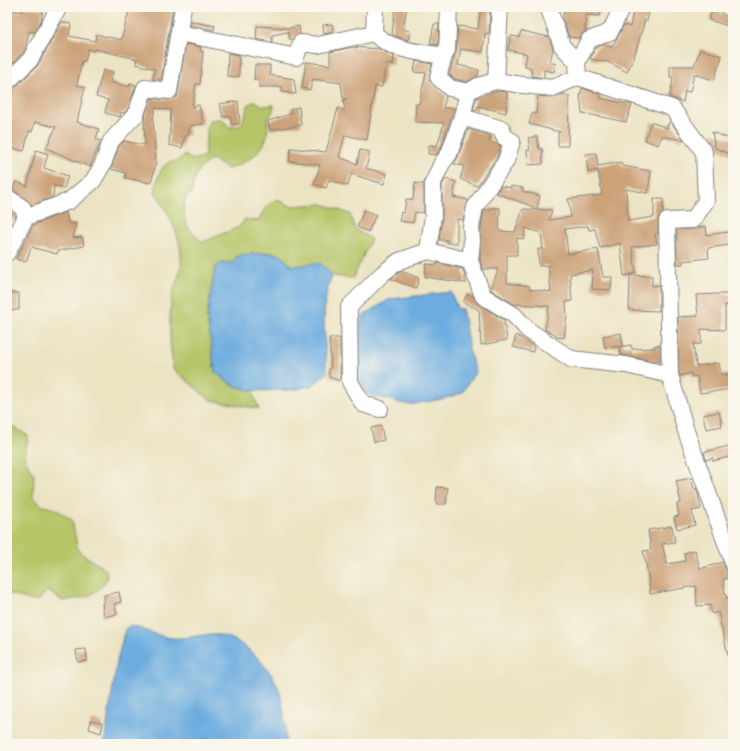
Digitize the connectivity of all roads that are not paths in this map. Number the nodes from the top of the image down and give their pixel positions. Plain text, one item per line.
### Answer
1 (59, 7) edge
2 (183, 7) edge
3 (375, 7) edge
4 (450, 7) edge
5 (500, 7) edge
6 (550, 7) edge
7 (622, 7) edge
8 (179, 33) junction
9 (374, 33) junction
10 (444, 56) junction
11 (577, 70) junction
12 (496, 81) junction
13 (7, 82) edge
14 (468, 92) junction
15 (462, 117) junction
16 (7, 198) edge
17 (26, 217) junction
18 (428, 251) junction
19 (7, 253) edge
20 (470, 261) junction
21 (670, 375) junction
22 (380, 409) dead end
23 (733, 563) edge

1 - 13 street
2 - 8 street
3 - 9 street
4 - 10 street
5 - 12 street
6 - 11 street
7 - 11 street
8 - 9 street
8 - 17 street
9 - 10 street
10 - 14 street
11 - 12 street
11 - 21 street
12 - 14 street
14 - 15 street
15 - 18 street
15 - 20 street
16 - 17 street
17 - 19 street
18 - 20 street
18 - 22 street
20 - 21 street
21 - 23 street

